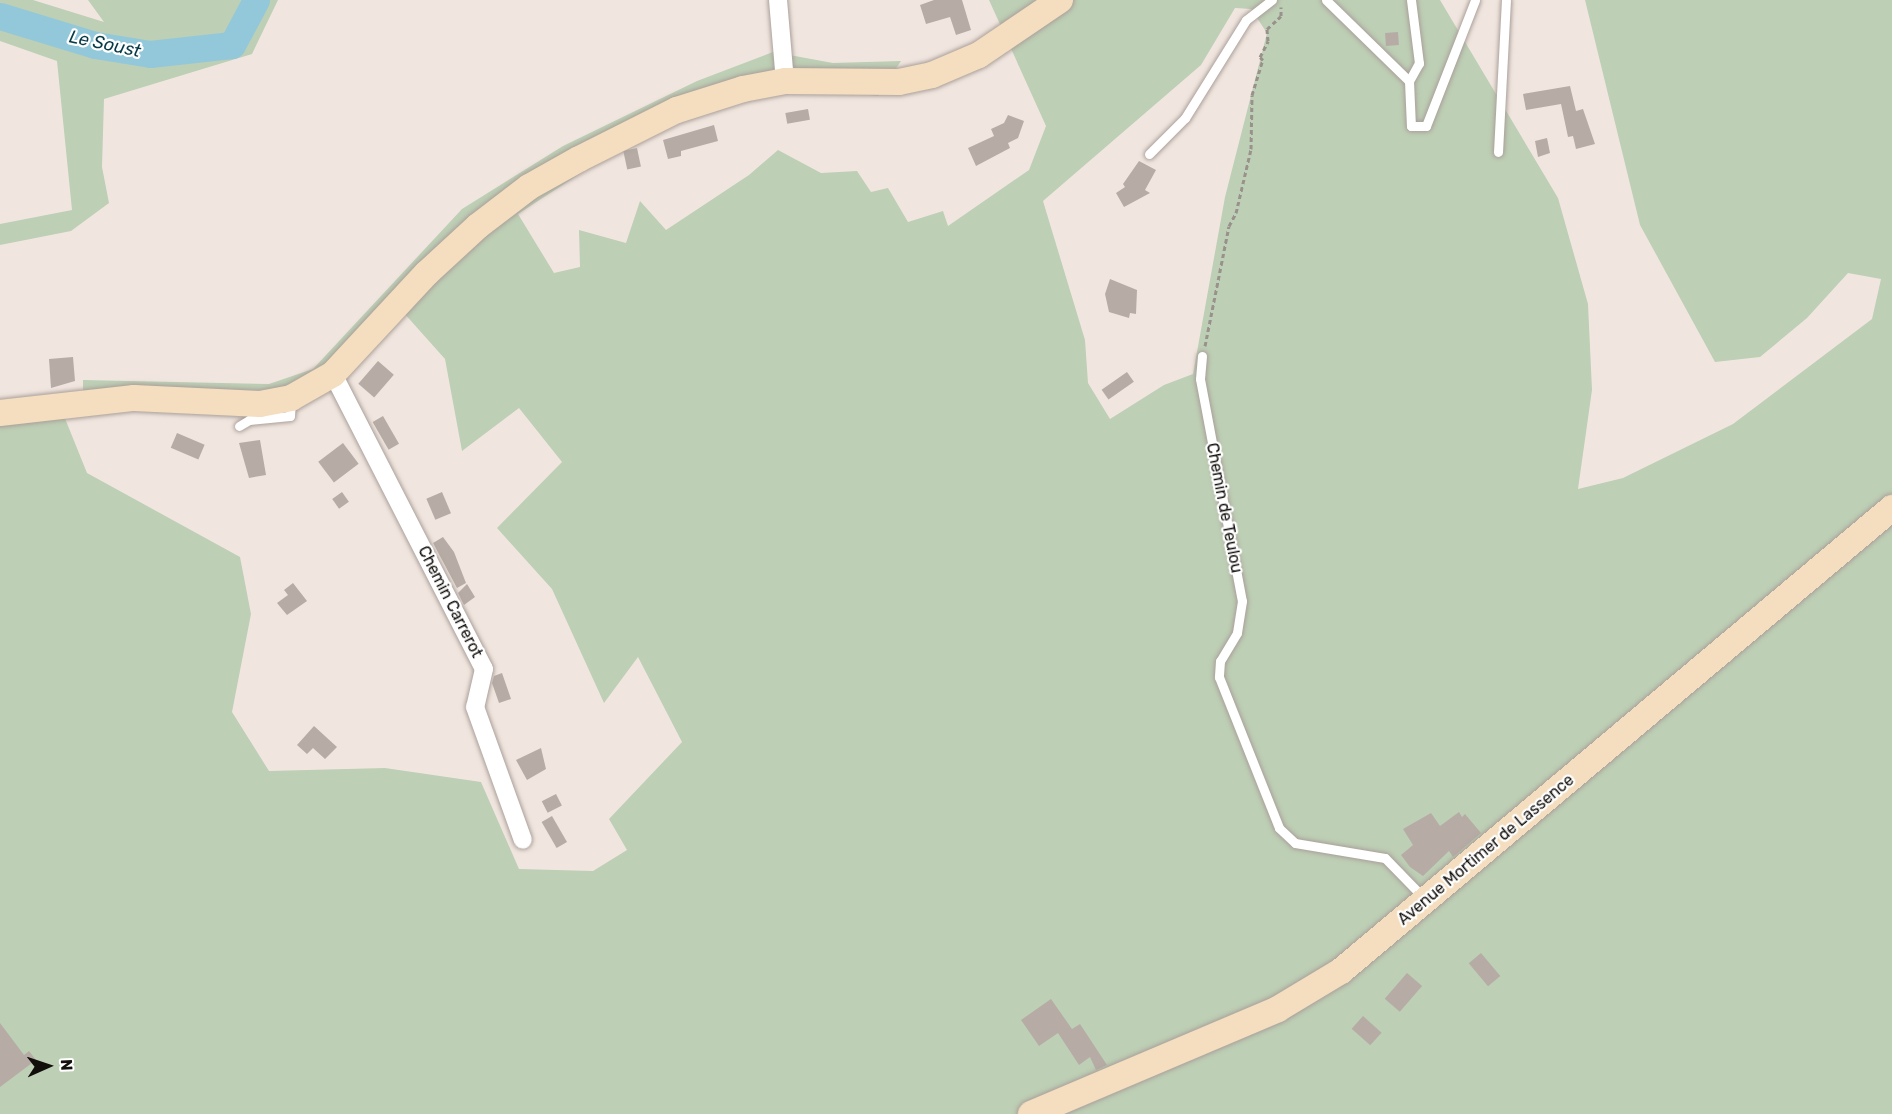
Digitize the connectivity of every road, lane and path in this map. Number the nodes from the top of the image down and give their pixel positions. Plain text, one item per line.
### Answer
1 (778, 0) edge
2 (1060, 0) edge
3 (1272, 0) edge
4 (1326, 0) edge
5 (1411, 0) edge
6 (1475, 0) edge
7 (1506, 0) edge
8 (1281, 16) dead end
9 (785, 81) junction
10 (1409, 81) junction
11 (1498, 152) dead end
12 (1149, 154) dead end
13 (1202, 356) joint
14 (333, 374) junction
15 (291, 398) junction
16 (0, 413) edge
17 (239, 426) dead end
18 (1892, 508) edge
19 (523, 840) dead end
20 (1427, 901) junction
21 (1031, 1114) edge

1 - 9 street
2 - 9 street
3 - 12 lane
4 - 10 lane
5 - 10 lane
6 - 10 lane
7 - 11 lane
8 - 13 path
9 - 14 street
13 - 20 lane, Chemin de Teulou
14 - 15 street
14 - 19 street, Chemin Carrerot
15 - 16 street
15 - 17 lane
18 - 20 street, Avenue Mortimer de Lassence
20 - 21 street, Avenue Mortimer de Lassence

